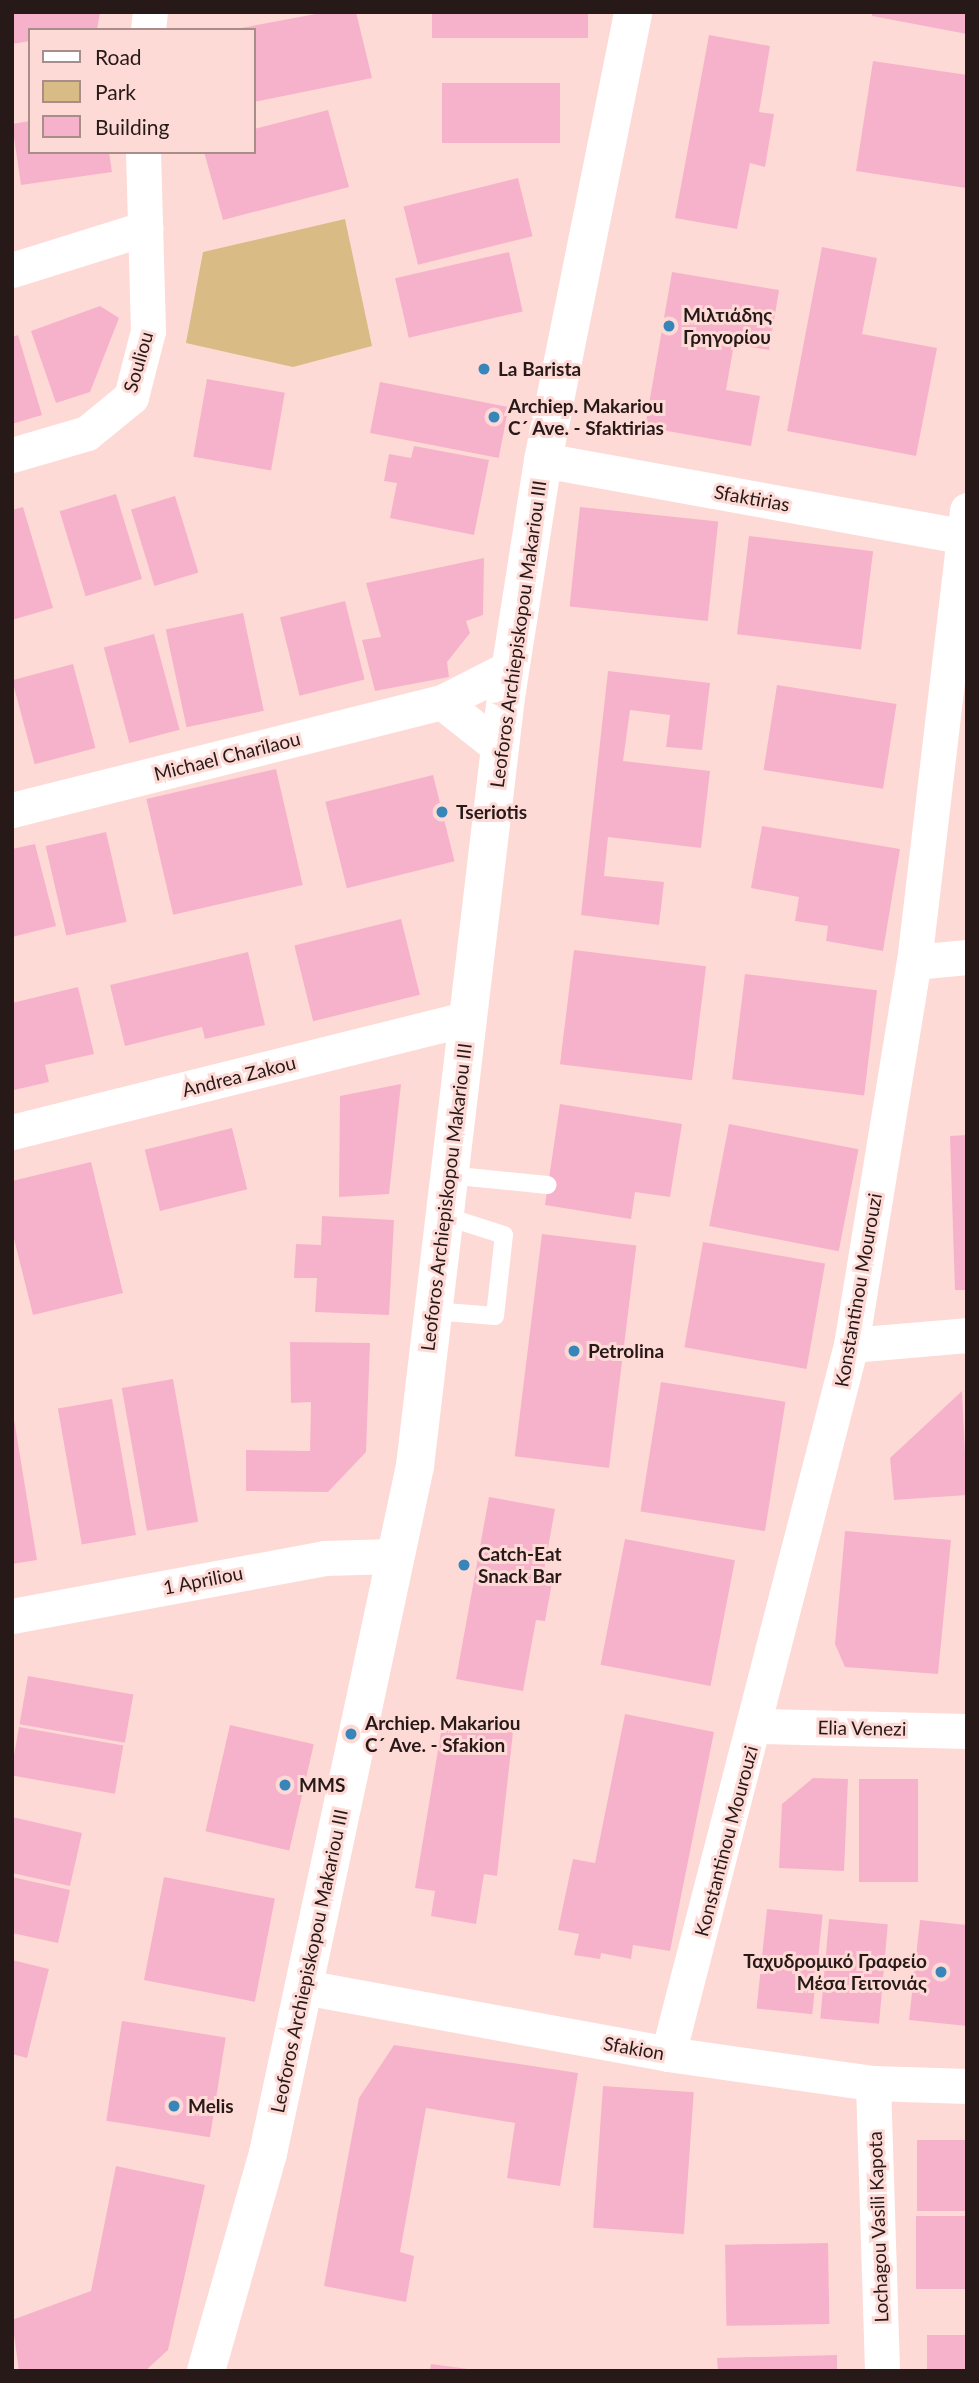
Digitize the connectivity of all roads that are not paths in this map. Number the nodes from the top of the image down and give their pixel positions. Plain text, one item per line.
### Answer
1 (634, 12) edge
2 (144, 154) edge
3 (146, 228) junction
4 (12, 270) edge
5 (12, 454) edge
6 (543, 460) junction
7 (964, 523) edge
8 (511, 667) junction
9 (442, 702) junction
10 (500, 748) junction
11 (12, 810) edge
12 (967, 957) edge
13 (914, 962) junction
14 (466, 1019) junction
15 (12, 1132) edge
16 (449, 1175) junction
17 (548, 1185) dead end
18 (444, 1216) junction
19 (433, 1311) junction
20 (967, 1335) edge
21 (852, 1345) junction
22 (395, 1556) junction
23 (12, 1616) edge
24 (758, 1726) junction
25 (967, 1731) edge
26 (304, 1987) junction
27 (668, 2054) junction
28 (873, 2082) junction
29 (967, 2086) edge
30 (203, 2368) edge
31 (882, 2371) edge

1 - 6 main road, Leoforos Archiepiskopou Makariou III
2 - 3 street, Souliou
3 - 4 street
3 - 5 street, Souliou
6 - 7 street, Sfaktirias
6 - 8 main road, Leoforos Archiepiskopou Makariou III
7 - 13 street, Konstantinou Mourouzi
8 - 9 street, Michael Charilaou
8 - 10 main road, Leoforos Archiepiskopou Makariou III
9 - 10 street
9 - 11 street, Michael Charilaou
10 - 14 main road, Leoforos Archiepiskopou Makariou III
12 - 13 street
13 - 21 street, Konstantinou Mourouzi
14 - 15 street, Andrea Zakou
14 - 16 main road, Leoforos Archiepiskopou Makariou III
16 - 17 lane
16 - 18 main road, Leoforos Archiepiskopou Makariou III
18 - 19 main road, Leoforos Archiepiskopou Makariou III
18 - 19 lane
19 - 22 main road, Leoforos Archiepiskopou Makariou III
20 - 21 street
21 - 24 street, Konstantinou Mourouzi
22 - 23 street, 1 Apriliou
22 - 26 main road, Leoforos Archiepiskopou Makariou III
24 - 25 street, Elia Venezi
24 - 27 street, Konstantinou Mourouzi
26 - 27 street, Sfakion
26 - 30 main road, Leoforos Archiepiskopou Makariou III
27 - 28 street, Sfakion
28 - 29 street, Sfakion
28 - 31 street, Lochagou Vasili Kapota

